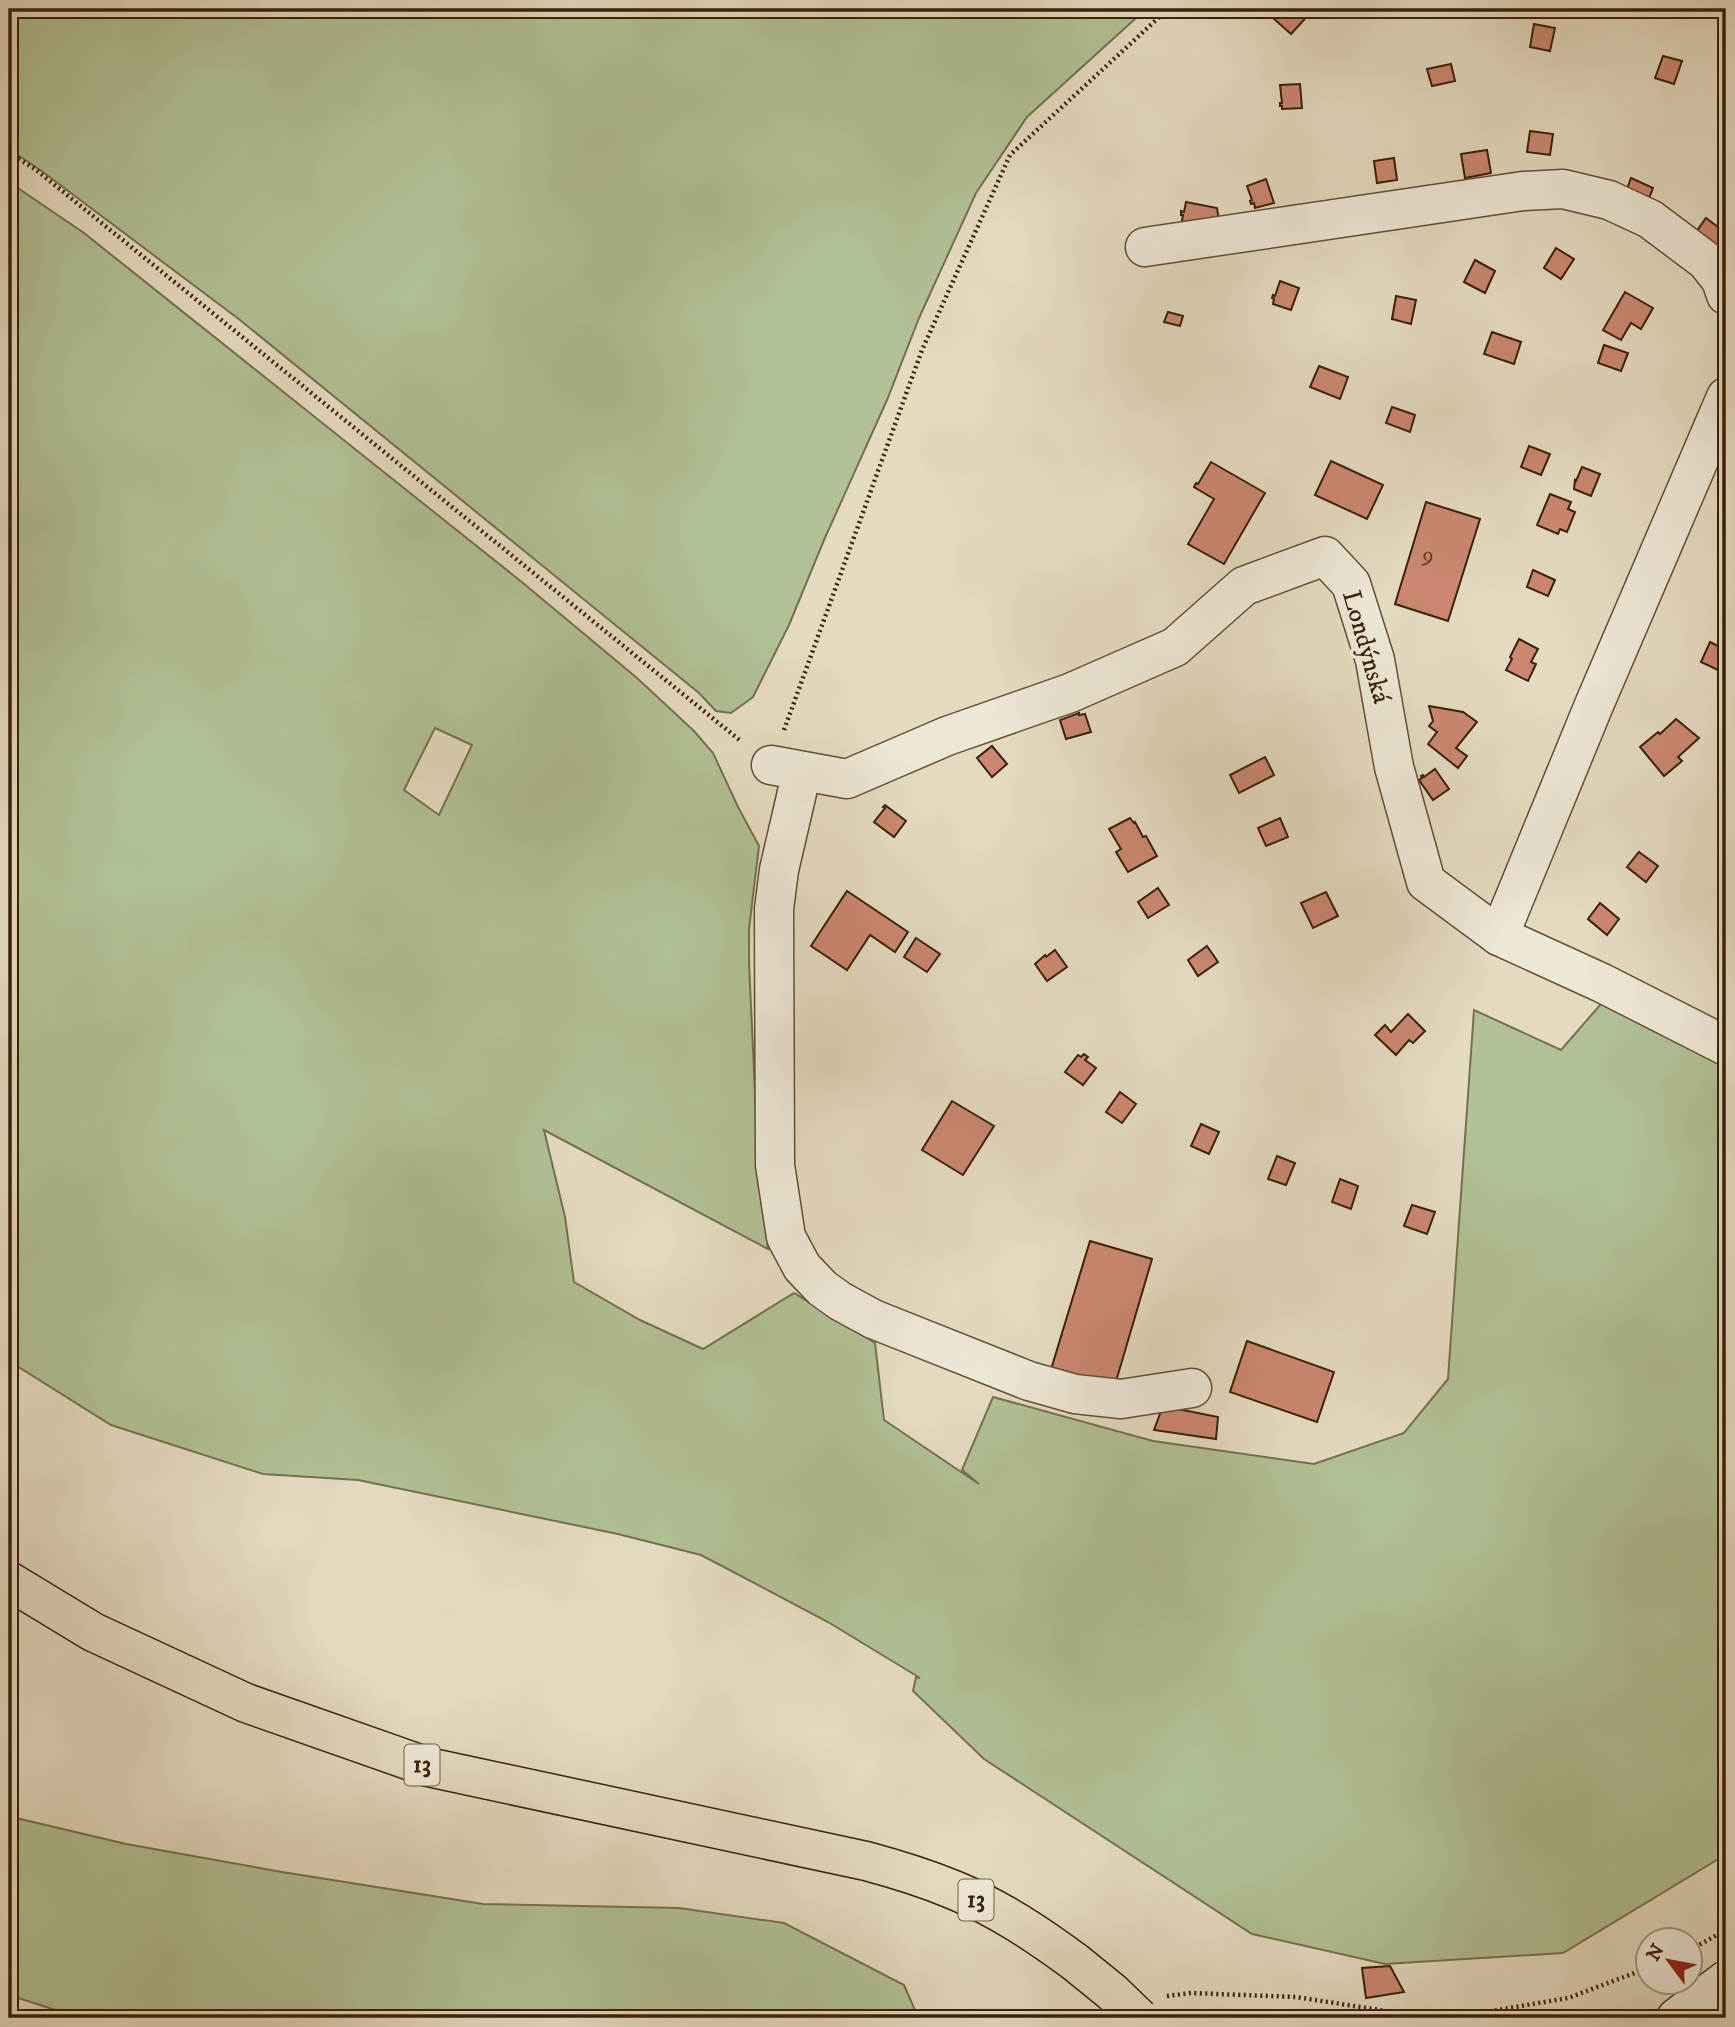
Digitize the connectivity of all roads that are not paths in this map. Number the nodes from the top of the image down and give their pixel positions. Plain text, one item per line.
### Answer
1 (1144, 247) dead end
2 (1726, 295) edge
3 (1726, 397) edge
4 (1499, 936) junction
5 (1726, 1046) edge
6 (1192, 1388) dead end
7 (9, 1581) edge
8 (1726, 1980) edge
9 (1146, 2008) edge
10 (1676, 2018) edge

1 - 2 street
3 - 4 street
4 - 5 street, Londýnská
4 - 6 street, Londýnská
7 - 9 main road, 13, bridge
8 - 10 street

